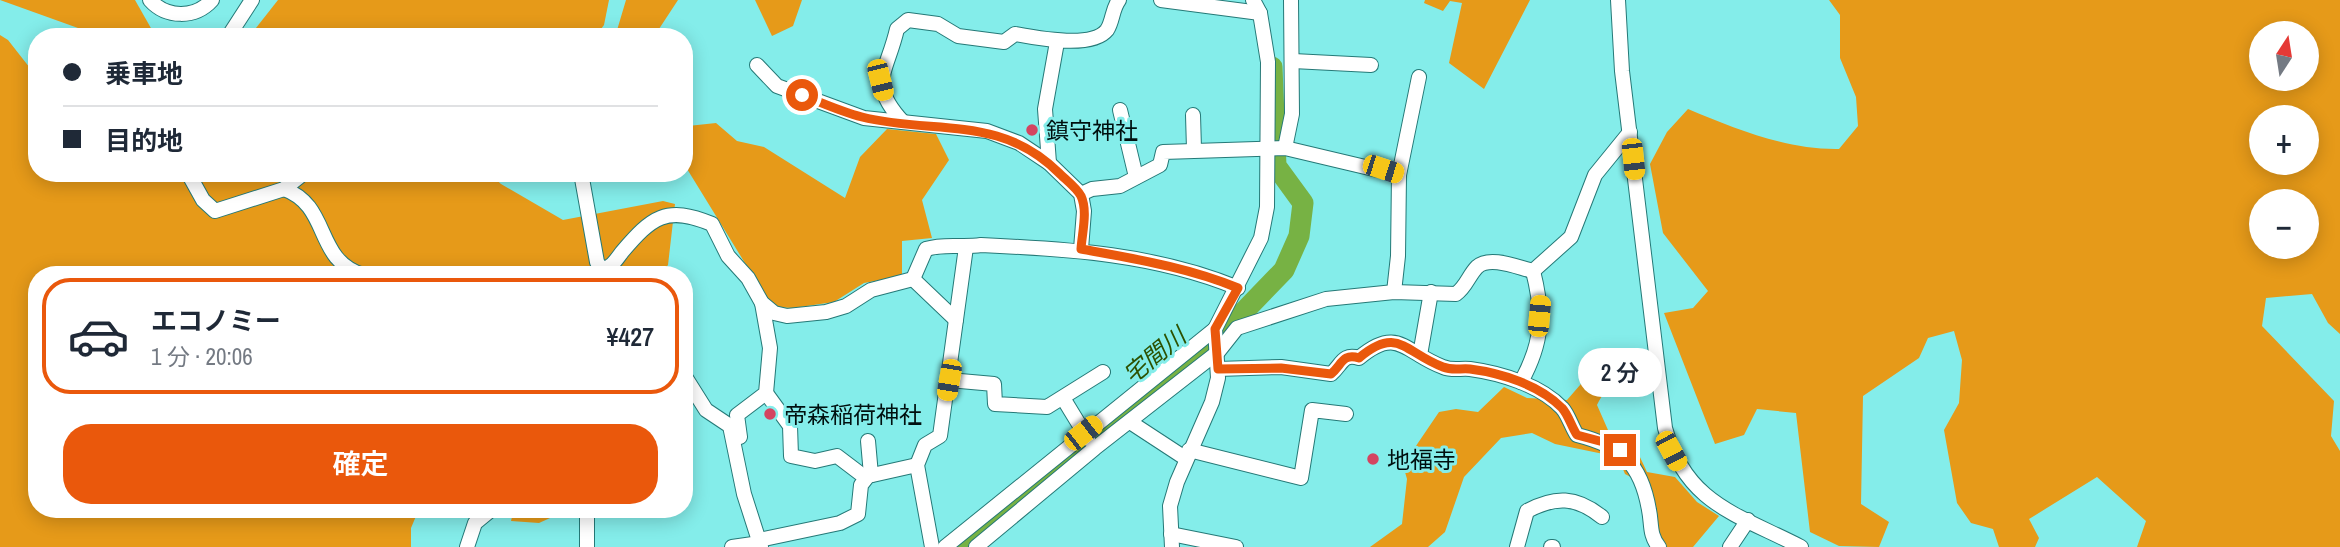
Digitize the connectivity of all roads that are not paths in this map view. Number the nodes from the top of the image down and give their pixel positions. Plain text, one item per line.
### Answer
1 (150, 0) edge
2 (212, 0) edge
3 (251, 0) edge
4 (1119, 0) edge
5 (1161, 0) edge
6 (1292, 0) edge
7 (1618, 0) edge
8 (1256, 7) edge
9 (234, 28) edge
10 (1056, 42) junction
11 (1293, 61) junction
12 (757, 65) dead end
13 (1371, 65) dead end
14 (1419, 77) dead end
15 (1120, 110) dead end
16 (1193, 115) dead end
17 (903, 122) junction
18 (1630, 132) junction
19 (1194, 149) junction
20 (1276, 149) junction
21 (1049, 163) junction
22 (1399, 174) junction
23 (1136, 177) junction
24 (193, 182) edge
25 (293, 182) edge
26 (583, 182) edge
27 (284, 189) junction
28 (1081, 194) junction
29 (966, 247) junction
30 (1081, 249) junction
31 (346, 266) edge
32 (600, 266) edge
33 (610, 266) edge
34 (1534, 271) junction
35 (913, 279) junction
36 (1238, 288) junction
37 (1394, 292) junction
38 (1430, 292) junction
39 (762, 303) junction
40 (956, 320) junction
41 (1215, 329) junction
42 (1218, 352) junction
43 (1420, 355) junction
44 (1218, 369) junction
45 (1103, 372) dead end
46 (949, 380) junction
47 (1521, 382) junction
48 (693, 390) edge
49 (765, 393) junction
50 (1063, 398) junction
51 (1346, 414) dead end
52 (1130, 422) junction
53 (1089, 440) junction
54 (868, 441) dead end
55 (1187, 454) junction
56 (737, 461) junction
57 (916, 465) junction
58 (869, 477) junction
59 (1602, 517) dead end
60 (481, 518) edge
61 (587, 518) edge
62 (1748, 520) junction
63 (993, 541) edge
64 (1171, 541) edge
65 (760, 544) edge
66 (467, 547) edge
67 (587, 547) edge
68 (732, 547) edge
69 (932, 547) edge
70 (945, 547) edge
71 (976, 547) edge
72 (1236, 547) edge
73 (1517, 547) edge
74 (1659, 547) edge
75 (1730, 547) edge
76 (1801, 547) edge

1 - 2 street
3 - 9 street
4 - 10 street
5 - 8 street
6 - 11 street
7 - 18 street
8 - 20 street
10 - 17 street
10 - 21 street
11 - 13 street
11 - 20 street
12 - 17 street
14 - 22 street
15 - 23 street
16 - 19 street
17 - 21 street
18 - 34 street
18 - 62 street
19 - 20 street
19 - 23 street
20 - 22 street
20 - 36 street
21 - 28 street
22 - 37 street
23 - 28 street
24 - 27 street
25 - 27 street
26 - 32 street
27 - 31 street
28 - 30 street
29 - 30 street
29 - 35 street
29 - 40 street
30 - 36 street
33 - 39 street
34 - 38 street
34 - 47 street
35 - 39 street
35 - 40 street
36 - 41 street
37 - 38 street
37 - 42 street
38 - 43 street
39 - 49 street
40 - 46 street
41 - 42 street
41 - 53 street
42 - 44 street
42 - 52 street
43 - 44 street
43 - 47 street
44 - 55 street
45 - 50 street
46 - 50 street
46 - 57 street
47 - 74 street
48 - 56 street
49 - 56 street
49 - 58 street
50 - 53 street
51 - 55 street
52 - 53 street
52 - 55 street
53 - 63 street
53 - 70 street
54 - 58 street
55 - 64 street
56 - 65 street
57 - 58 street
57 - 69 street
58 - 65 street
59 - 73 street
60 - 66 street
61 - 67 street
62 - 75 street
62 - 76 street
63 - 71 street
64 - 72 street
65 - 68 street

